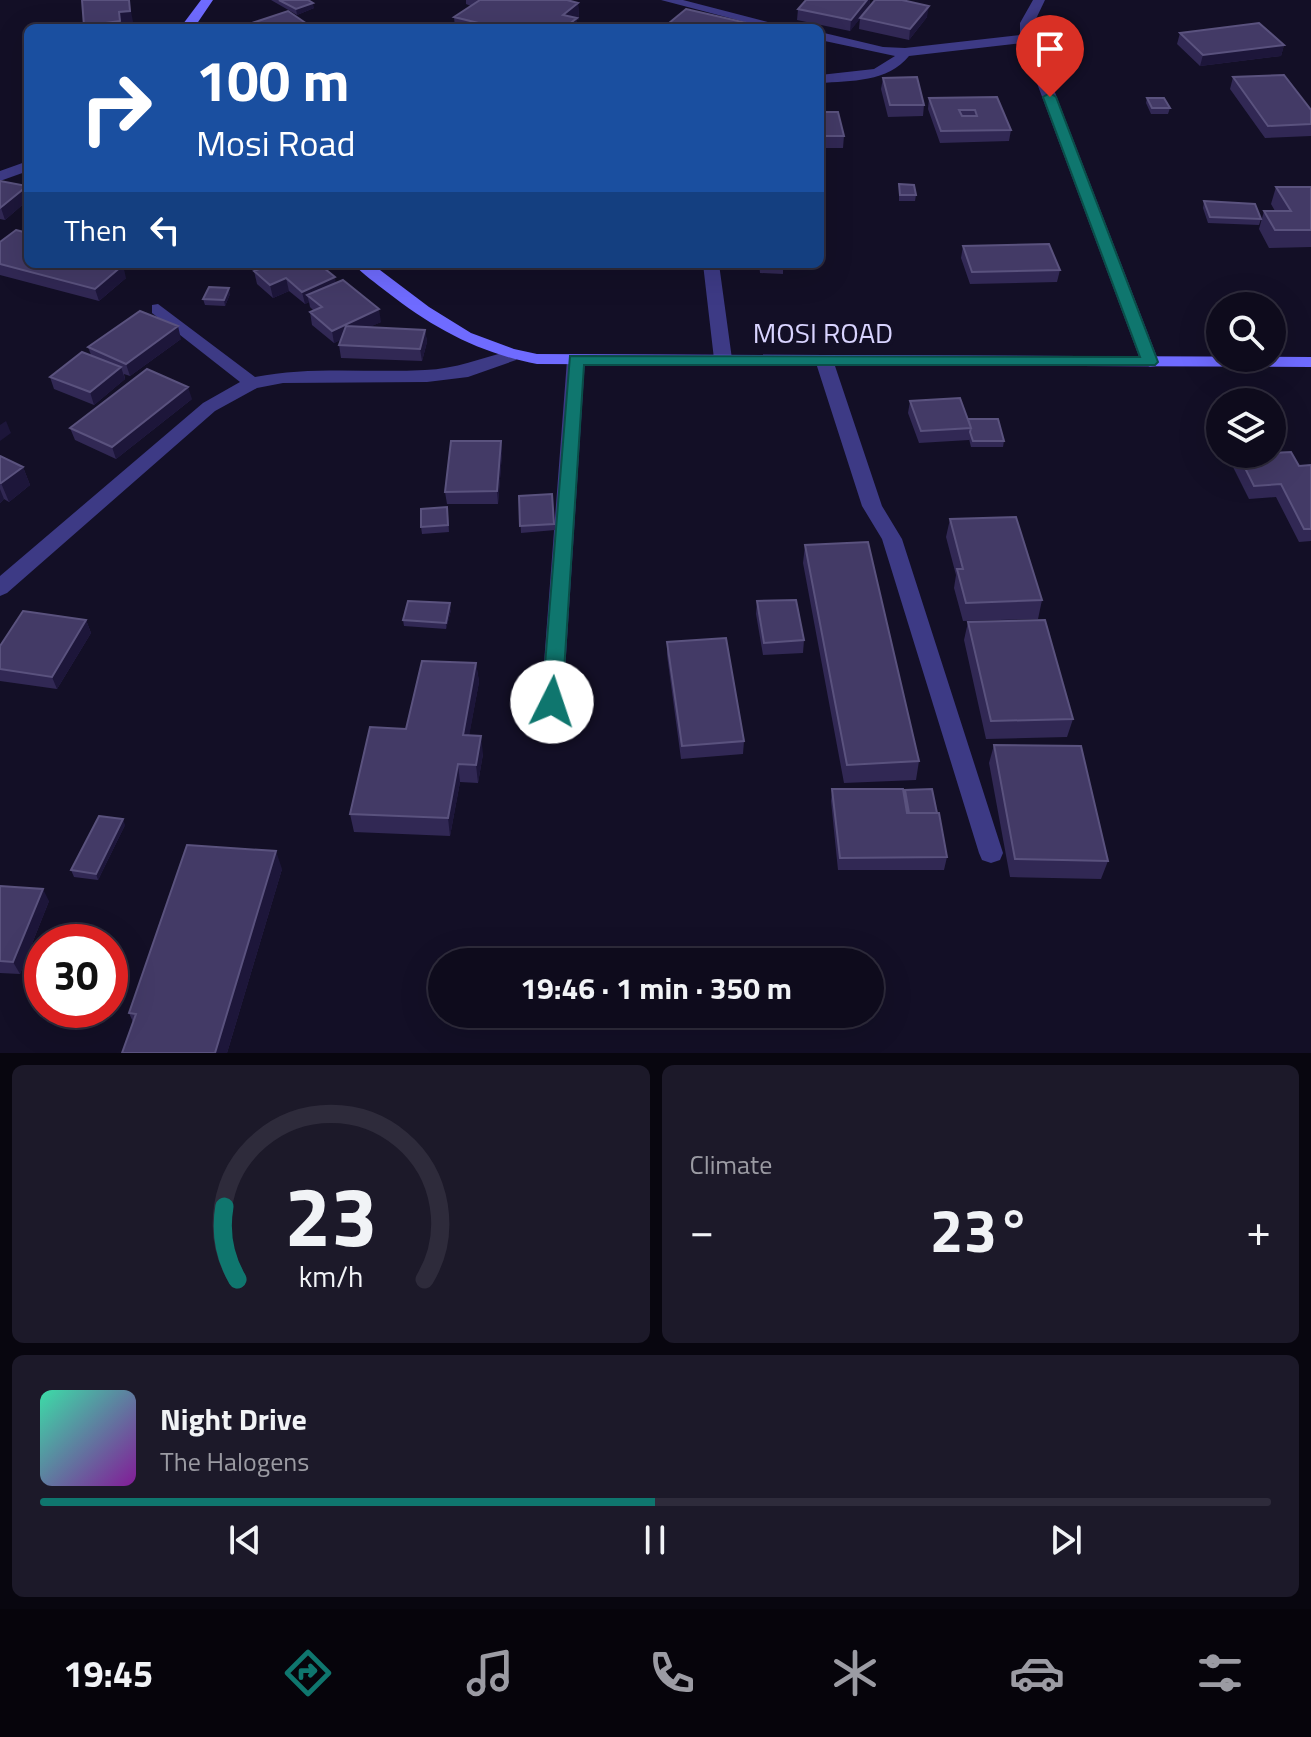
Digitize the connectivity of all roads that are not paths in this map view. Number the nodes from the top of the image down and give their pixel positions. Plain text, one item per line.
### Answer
1 (207, 0) edge
2 (667, 0) edge
3 (1039, 0) edge
4 (190, 24) edge
5 (767, 24) edge
6 (824, 37) edge
7 (1027, 38) junction
8 (905, 52) junction
9 (824, 79) edge
10 (24, 167) edge
11 (0, 176) edge
12 (367, 268) edge
13 (712, 268) edge
14 (158, 309) dead end
15 (510, 356) junction
16 (723, 359) junction
17 (576, 360) junction
18 (824, 360) junction
19 (1150, 362) junction
20 (1311, 362) edge
21 (252, 383) junction
22 (0, 588) edge
23 (552, 702) dead end
24 (991, 853) dead end

1 - 4 street
2 - 5 street
3 - 7 street
6 - 8 street
7 - 8 street
7 - 19 street
8 - 9 street
10 - 11 street
12 - 15 street, MOSI ROAD
13 - 16 street
14 - 21 street
15 - 17 street, MOSI ROAD
15 - 21 street
16 - 17 street, MOSI ROAD
16 - 18 street, MOSI ROAD
17 - 23 street
18 - 19 street, MOSI ROAD
18 - 24 street
19 - 20 street, MOSI ROAD
21 - 22 street

